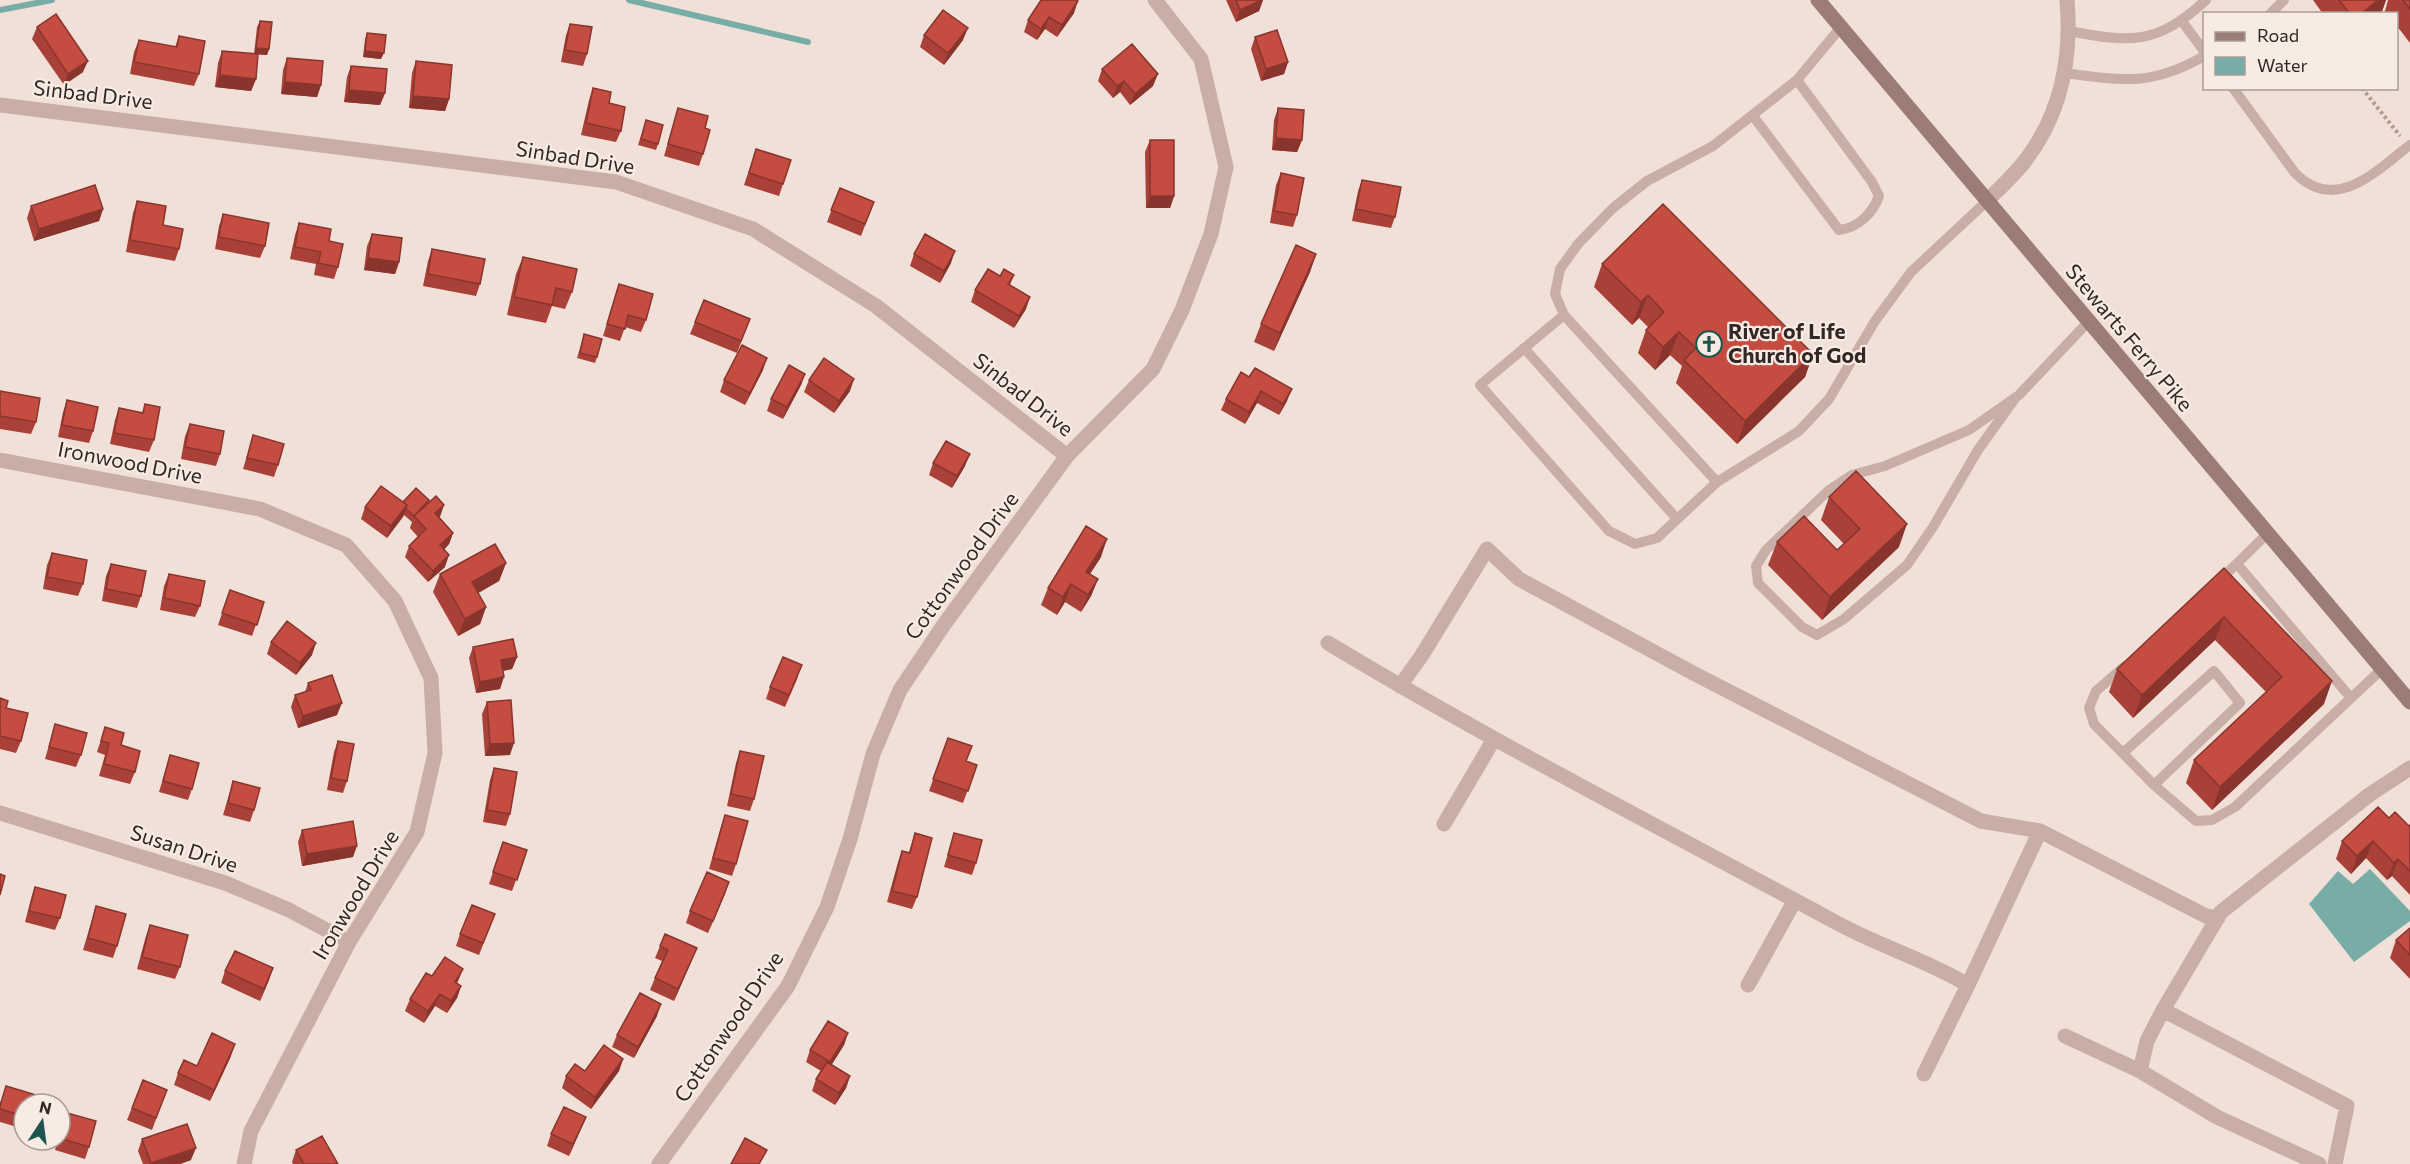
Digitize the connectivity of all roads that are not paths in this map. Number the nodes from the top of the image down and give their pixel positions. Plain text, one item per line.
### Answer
1 (1155, 0) edge
2 (1818, 0) edge
3 (2067, 0) edge
4 (2206, 0) edge
5 (2284, 0) edge
6 (2272, 12) edge
7 (2181, 20) junction
8 (1841, 27) junction
9 (2069, 31) junction
10 (2203, 48) edge
11 (2203, 57) edge
12 (2066, 73) junction
13 (1797, 80) junction
14 (2234, 90) edge
15 (0, 105) edge
16 (1753, 116) junction
17 (2409, 145) edge
18 (1987, 201) junction
19 (1564, 315) junction
20 (2088, 322) junction
21 (1524, 348) junction
22 (2016, 397) junction
23 (1067, 456) junction
24 (0, 460) edge
25 (1717, 482) junction
26 (1677, 519) junction
27 (2268, 533) junction
28 (2237, 564) junction
29 (2213, 587) edge
30 (1328, 643) dead end
31 (2130, 662) edge
32 (2382, 669) junction
33 (1400, 686) junction
34 (2351, 698) junction
35 (2410, 702) edge
36 (1494, 739) junction
37 (2124, 752) junction
38 (2409, 772) edge
39 (2154, 785) junction
40 (0, 813) edge
41 (1444, 824) dead end
42 (2040, 831) junction
43 (1795, 900) junction
44 (2218, 918) junction
45 (349, 942) junction
46 (1748, 985) dead end
47 (1968, 985) junction
48 (2163, 1010) junction
49 (2065, 1036) dead end
50 (2140, 1071) junction
51 (1923, 1074) dead end
52 (244, 1164) edge
53 (659, 1164) edge
54 (2319, 1164) edge
55 (2335, 1164) edge

1 - 23 street, Cottonwood Drive
2 - 8 main road, Stewarts Ferry Pike
3 - 9 street
4 - 7 lane
5 - 6 lane
7 - 9 lane
7 - 10 lane
8 - 13 lane
8 - 18 main road, Stewarts Ferry Pike
9 - 12 street
11 - 12 lane
12 - 18 street
13 - 16 lane
13 - 16 lane
14 - 17 lane
15 - 23 street, Sinbad Drive
16 - 19 lane
18 - 20 main road, Stewarts Ferry Pike
18 - 25 lane
19 - 21 lane
19 - 25 lane
20 - 22 lane
20 - 27 main road, Stewarts Ferry Pike
21 - 26 lane
21 - 26 lane
22 - 22 lane
23 - 53 street, Cottonwood Drive
24 - 45 street, Ironwood Drive
25 - 26 lane
27 - 28 lane
27 - 32 main road, Stewarts Ferry Pike
28 - 29 lane
28 - 34 lane
30 - 33 street
31 - 37 lane
32 - 34 lane
32 - 35 main road, Stewarts Ferry Pike
33 - 36 street
33 - 42 street
34 - 39 lane
36 - 41 street
36 - 43 street
37 - 39 lane
37 - 39 lane
38 - 44 street
40 - 45 street, Susan Drive
42 - 44 street
42 - 47 street
43 - 46 street
43 - 47 street
44 - 48 street
45 - 52 street, Ironwood Drive
47 - 51 street
48 - 50 street
48 - 55 street
49 - 50 street
50 - 54 street

